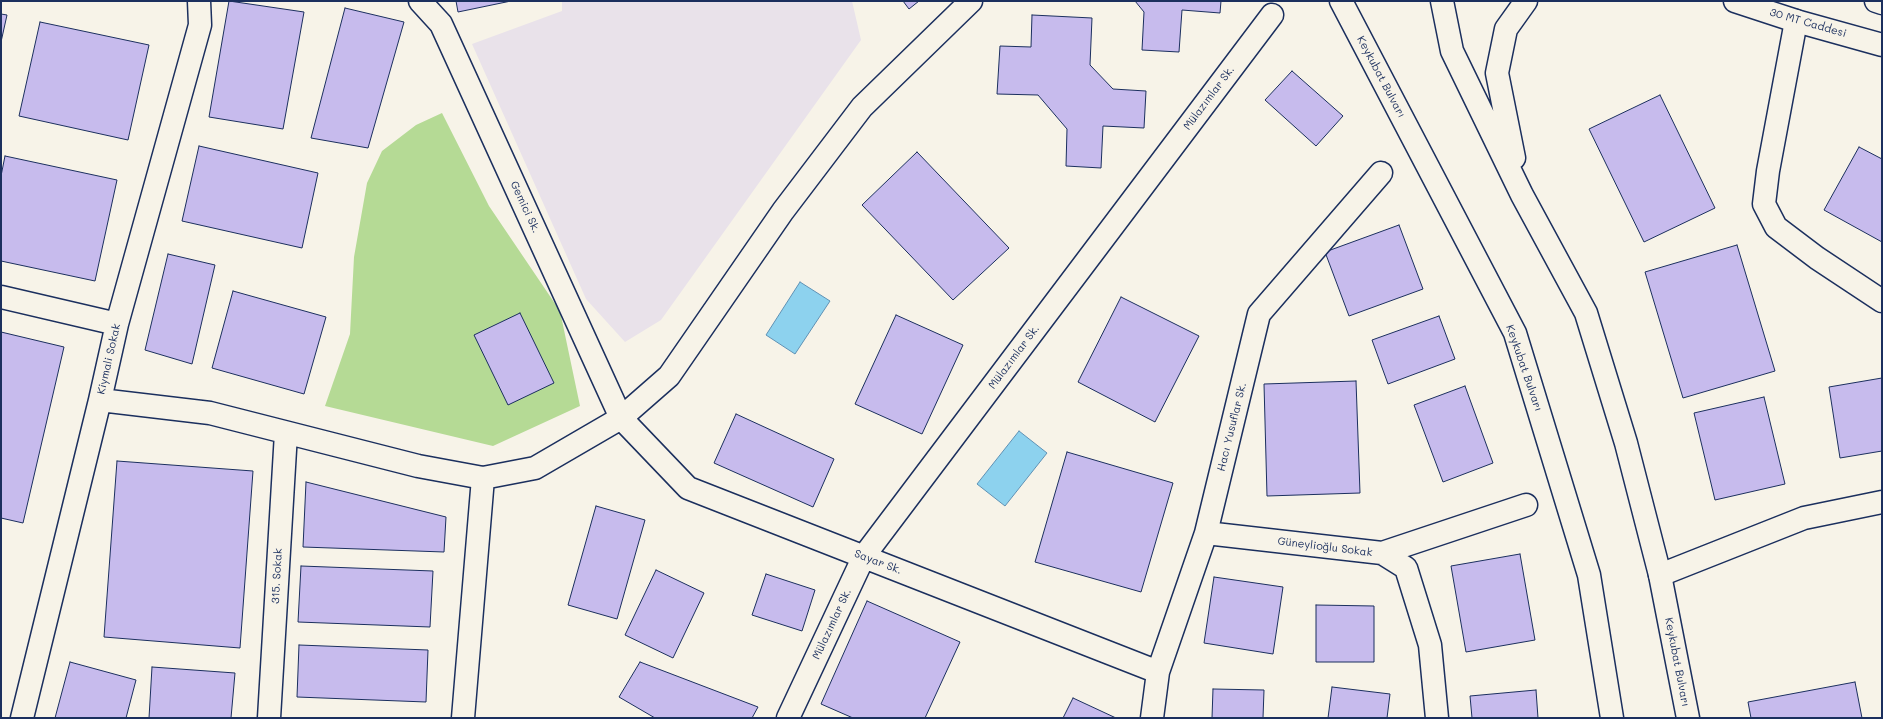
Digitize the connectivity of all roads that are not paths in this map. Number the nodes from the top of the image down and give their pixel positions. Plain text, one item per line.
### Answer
1 (199, 1) edge
2 (420, 1) edge
3 (971, 1) edge
4 (1341, 1) edge
5 (1442, 1) edge
6 (1526, 1) edge
7 (1735, 1) edge
8 (1876, 1) edge
9 (1882, 3) edge
10 (1272, 16) dead end
11 (1796, 21) junction
12 (1882, 45) edge
13 (1381, 173) dead end
14 (1522, 195) junction
15 (1, 297) edge
16 (1882, 301) edge
17 (117, 324) junction
18 (100, 400) junction
19 (621, 418) junction
20 (286, 433) junction
21 (483, 478) junction
22 (1882, 502) edge
23 (1526, 505) dead end
24 (1206, 532) junction
25 (1382, 553) junction
26 (864, 556) junction
27 (1660, 575) junction
28 (1158, 672) junction
29 (22, 718) edge
30 (269, 718) edge
31 (463, 718) edge
32 (788, 718) edge
33 (1152, 718) edge
34 (1437, 718) edge
35 (1612, 718) edge
36 (1688, 718) edge

1 - 17 main road, Kiymali Sokak
2 - 19 main road, Gemici Sk.
3 - 19 main road
4 - 35 main road, Keykubat Bulvarı
5 - 14 main road, Keykubat Bulvarı
6 - 14 main road
7 - 11 main road, 30 MT Caddesi
8 - 9 main road
10 - 26 main road, Mülazımlar Sk.
11 - 12 main road, 30 MT Caddesi
11 - 16 main road
13 - 24 main road, Hacı Yusuflar Sk.
14 - 27 main road, Keykubat Bulvarı
15 - 17 main road
17 - 18 main road, Kiymali Sokak
18 - 20 main road
18 - 29 main road, Kiymali Sokak
19 - 21 main road
19 - 26 main road, Sayar Sk.
20 - 21 main road
20 - 30 main road, 315. Sokak
21 - 31 main road
22 - 27 main road
23 - 25 main road
24 - 25 main road, Güneylioğlu Sokak
24 - 28 main road, Hacı Yusuflar Sk.
25 - 34 main road, Güneylioğlu Sokak
26 - 28 main road, Sayar Sk.
26 - 32 main road, Mülazımlar Sk.
27 - 36 main road, Keykubat Bulvarı
28 - 33 main road, Hacı Yusuflar Sk.

